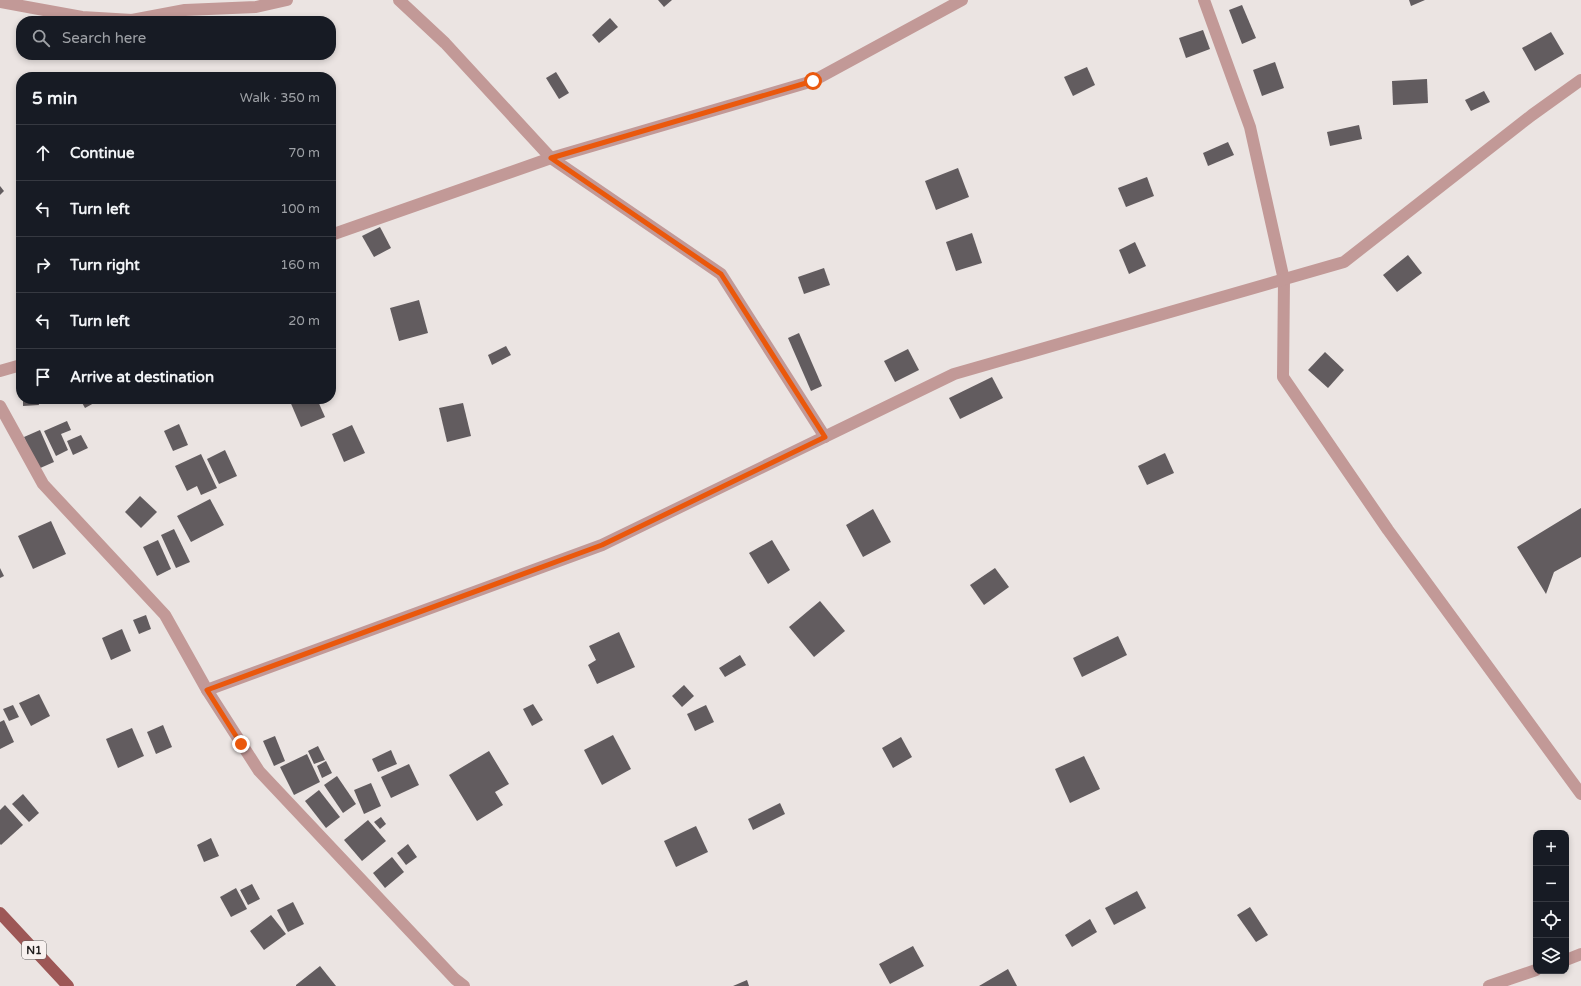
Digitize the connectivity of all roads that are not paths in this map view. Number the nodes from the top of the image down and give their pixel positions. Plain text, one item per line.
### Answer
1 (287, 0) edge
2 (399, 0) edge
3 (962, 0) edge
4 (1204, 0) edge
5 (0, 2) edge
6 (77, 16) edge
7 (153, 16) edge
8 (1581, 80) edge
9 (551, 158) junction
10 (336, 233) edge
11 (1284, 280) junction
12 (16, 366) edge
13 (0, 371) edge
14 (0, 406) edge
15 (825, 437) junction
16 (207, 690) junction
17 (1581, 794) edge
18 (0, 914) edge
19 (1581, 954) edge
20 (1569, 959) edge
21 (1533, 971) edge
22 (68, 986) edge
23 (464, 986) edge
24 (1489, 986) edge

1 - 7 street
2 - 9 street
3 - 9 street
4 - 11 street
5 - 6 street
8 - 11 street
9 - 10 street
9 - 15 street
11 - 15 street
11 - 17 street
12 - 13 street
14 - 16 street
15 - 16 street
16 - 23 street
18 - 22 main road, N1
19 - 20 street
21 - 24 street

